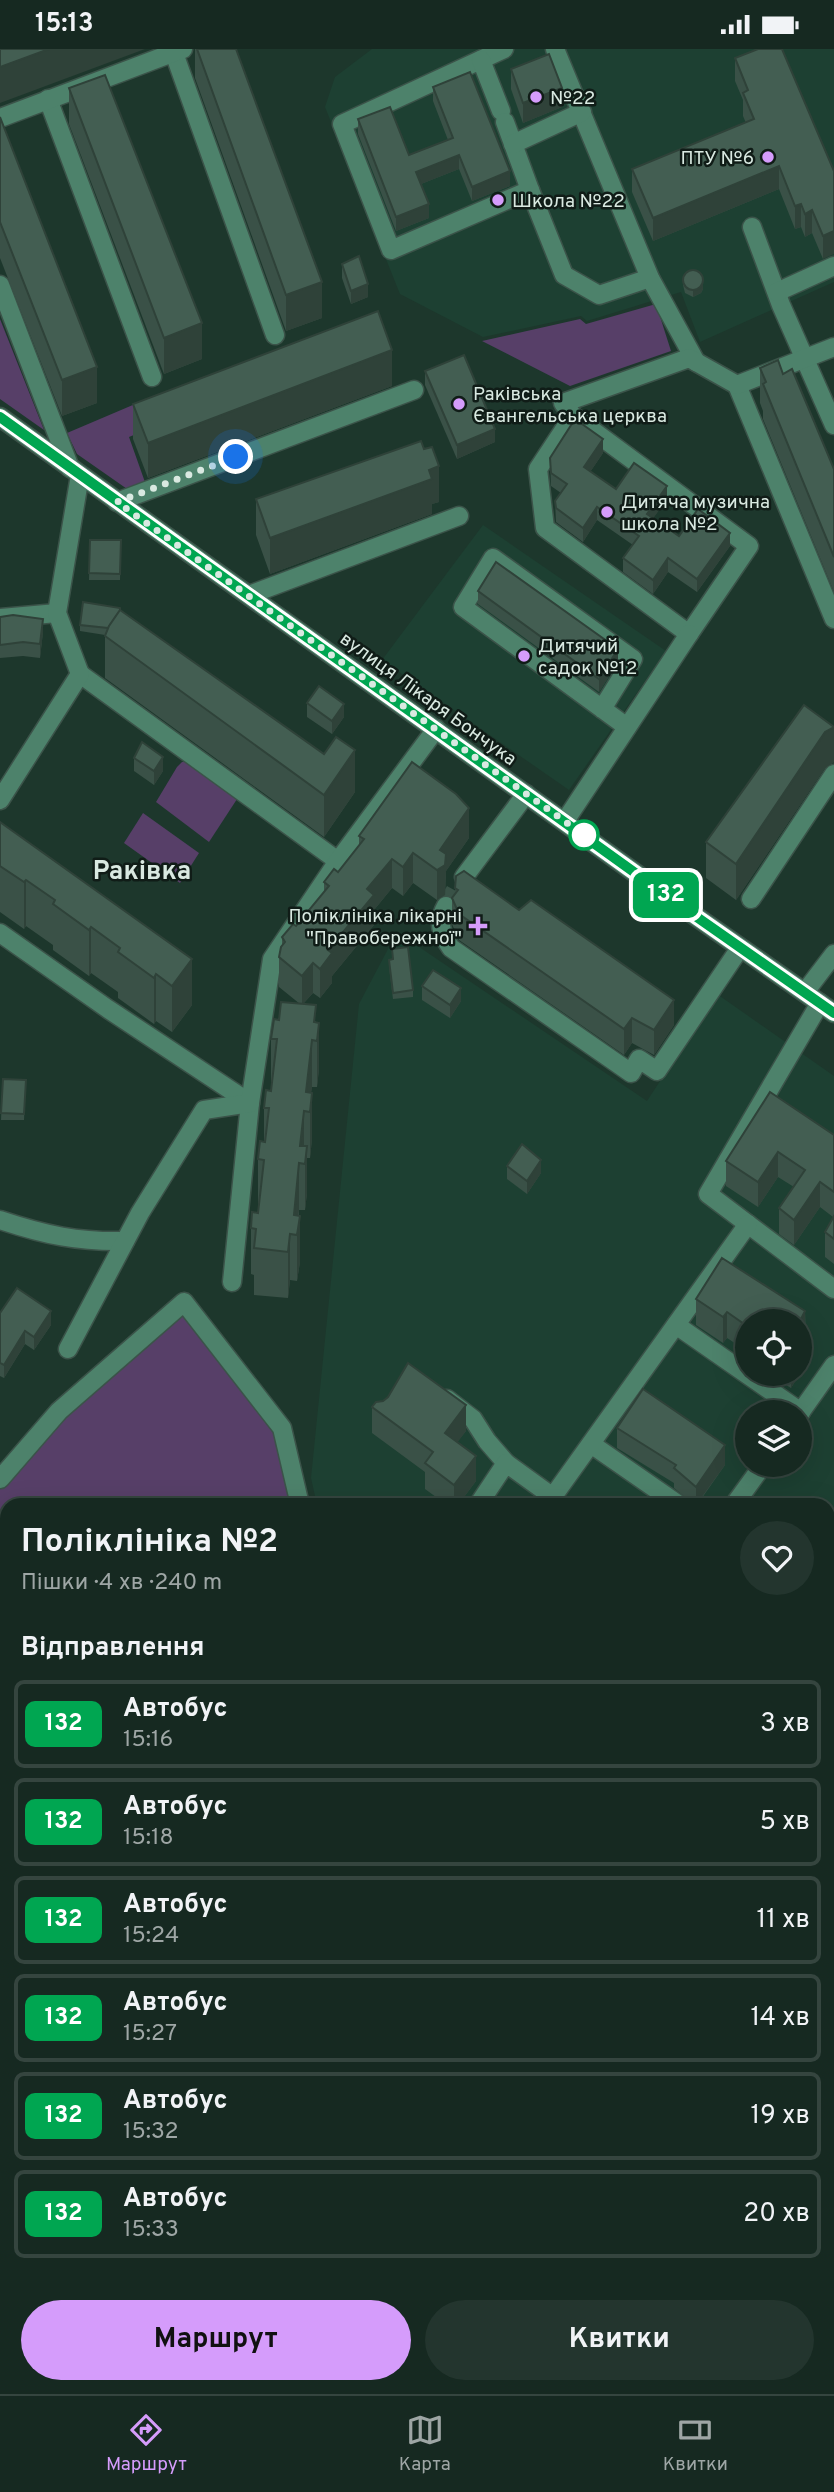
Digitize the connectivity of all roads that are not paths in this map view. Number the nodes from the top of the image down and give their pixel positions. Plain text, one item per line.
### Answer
1 (502, 49) edge
2 (555, 49) edge
3 (178, 51) edge
4 (481, 60) junction
5 (48, 99) junction
6 (582, 112) junction
7 (0, 118) edge
8 (513, 144) junction
9 (530, 190) junction
10 (752, 227) dead end
11 (834, 266) edge
12 (649, 278) junction
13 (0, 285) edge
14 (776, 292) junction
15 (275, 335) dead end
16 (834, 347) edge
17 (806, 359) junction
18 (696, 362) junction
19 (152, 377) dead end
20 (737, 385) junction
21 (414, 390) dead end
22 (573, 416) junction
23 (0, 417) edge
24 (834, 425) edge
25 (75, 472) junction
26 (117, 502) junction
27 (459, 516) dead end
28 (249, 595) junction
29 (57, 613) junction
30 (0, 618) edge
31 (834, 619) edge
32 (689, 634) junction
33 (80, 674) junction
34 (602, 709) junction
35 (627, 727) junction
36 (436, 729) junction
37 (834, 774) edge
38 (526, 794) junction
39 (0, 800) edge
40 (565, 821) junction
41 (338, 861) junction
42 (464, 884) tunnel mouth
43 (751, 899) dead end
44 (446, 906) tunnel mouth
45 (0, 933) edge
46 (740, 948) junction
47 (834, 954) edge
48 (805, 992) junction
49 (827, 1008) edge
50 (250, 1103) junction
51 (0, 1220) edge
52 (748, 1224) junction
53 (125, 1241) junction
54 (232, 1282) dead end
55 (834, 1289) edge
56 (676, 1325) junction
57 (68, 1349) dead end
58 (834, 1365) edge
59 (430, 1385) edge
60 (782, 1400) edge
61 (809, 1400) edge
62 (591, 1444) junction
63 (506, 1463) junction
64 (754, 1477) edge
65 (0, 1479) edge
66 (298, 1498) edge
67 (483, 1498) edge
68 (549, 1498) edge
69 (555, 1498) edge
70 (669, 1498) edge
71 (739, 1498) edge

1 - 4 street
2 - 6 street
3 - 5 street
3 - 15 street
4 - 8 street
4 - 9 street
5 - 7 street
5 - 19 street
6 - 8 street
6 - 12 street
8 - 9 street
9 - 12 street
10 - 14 street
11 - 14 street
12 - 18 street
13 - 25 street
14 - 17 street
16 - 17 street
17 - 20 street
17 - 24 street
18 - 20 street
18 - 22 street
20 - 31 street
21 - 26 street
22 - 32 street
22 - 32 street
23 - 25 street, вулиця Лікаря Бончука
25 - 26 street, вулиця Лікаря Бончука
25 - 29 street
26 - 28 street, вулиця Лікаря Бончука
27 - 28 street
28 - 36 street, вулиця Лікаря Бончука
29 - 30 street
29 - 33 street
32 - 35 street
33 - 39 street
33 - 41 street
34 - 34 street
34 - 35 street
35 - 40 street
36 - 38 street, вулиця Лікаря Бончука
36 - 41 street
37 - 43 street
38 - 40 street, вулиця Лікаря Бончука
38 - 42 street
40 - 46 street, вулиця Лікаря Бончука
41 - 50 street
44 - 46 street
45 - 50 street
46 - 48 street, вулиця Лікаря Бончука
47 - 48 street
48 - 49 street, вулиця Лікаря Бончука
49 - 52 street
50 - 53 street
50 - 54 street
51 - 53 street
52 - 55 street
52 - 56 street
53 - 57 street
56 - 60 street
56 - 62 street
58 - 61 street
59 - 63 street
62 - 69 street
62 - 70 street
63 - 67 street
63 - 68 street
64 - 71 street
65 - 66 street

